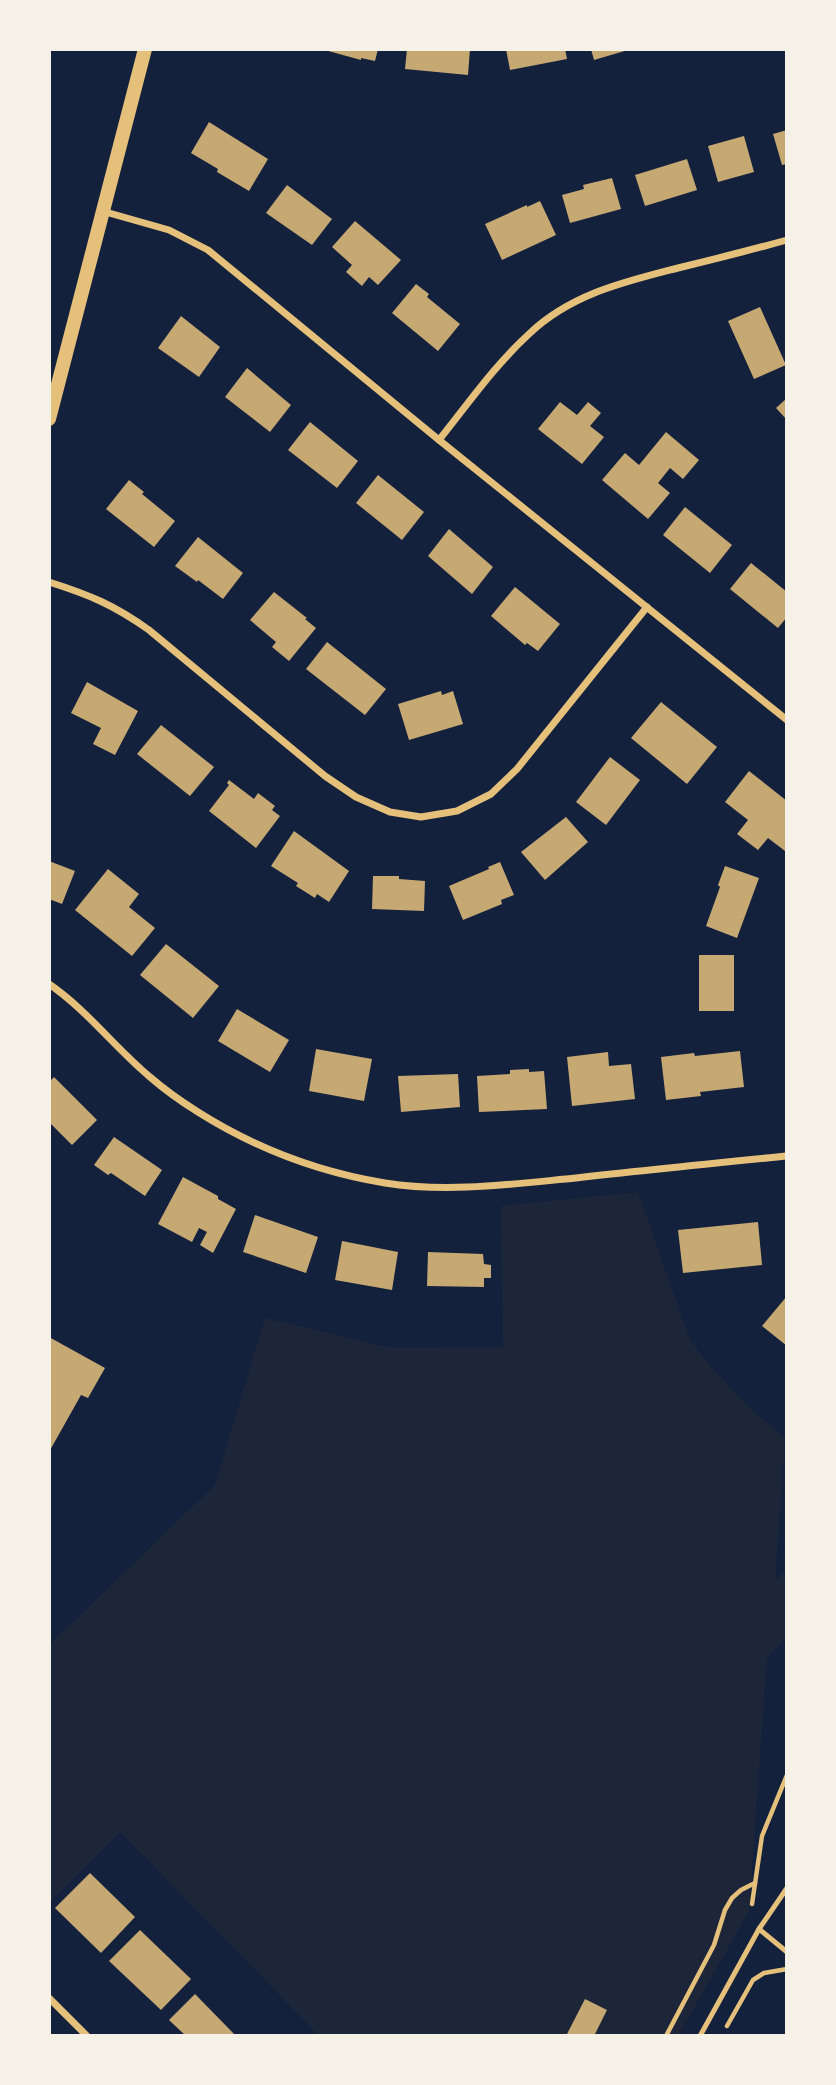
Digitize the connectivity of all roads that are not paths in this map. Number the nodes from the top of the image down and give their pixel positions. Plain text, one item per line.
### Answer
1 (145, 49) edge
2 (102, 211) junction
3 (787, 240) edge
4 (49, 419) edge
5 (439, 440) junction
6 (49, 582) edge
7 (648, 607) junction
8 (787, 720) edge
9 (49, 984) edge
10 (787, 1156) edge
11 (787, 1888) edge
12 (759, 1929) junction
13 (787, 1952) edge
14 (49, 1998) edge
15 (87, 2036) edge
16 (700, 2036) edge

1 - 2 main road
2 - 4 main road
2 - 5 street
3 - 5 street
5 - 7 street
6 - 7 street
7 - 8 street
9 - 10 street
11 - 12 lane
12 - 13 lane
12 - 16 lane
14 - 15 street

